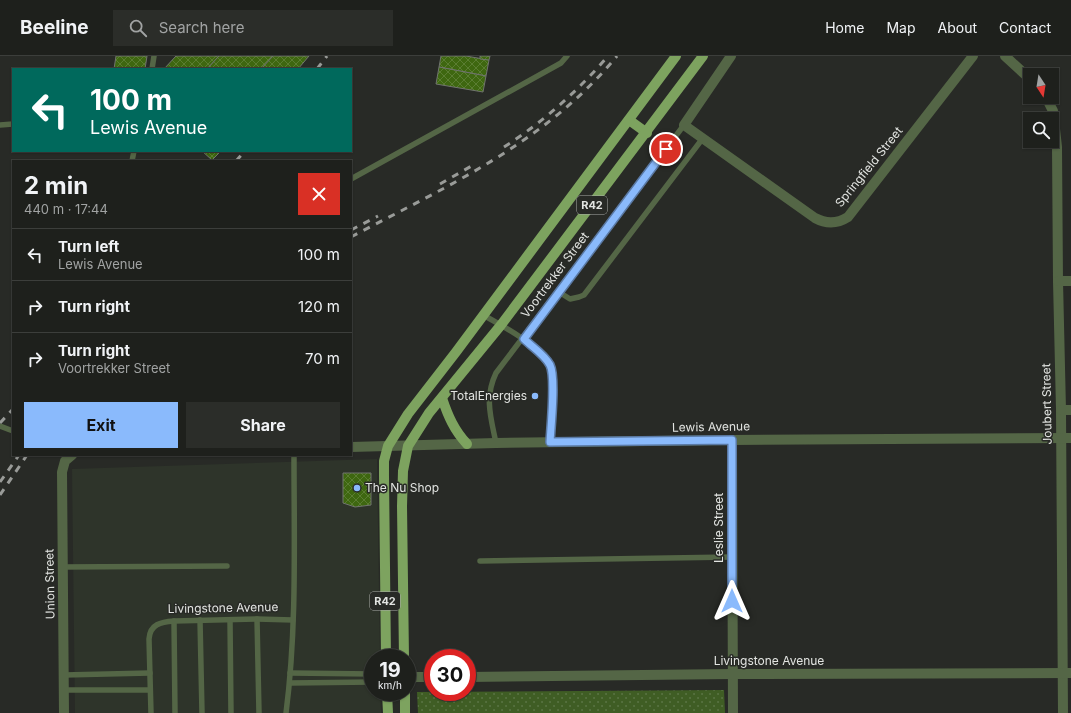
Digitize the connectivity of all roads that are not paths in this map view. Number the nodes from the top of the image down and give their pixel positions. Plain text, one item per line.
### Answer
1 (154, 56) edge
2 (567, 56) edge
3 (676, 56) edge
4 (703, 56) edge
5 (731, 56) edge
6 (973, 56) edge
7 (1005, 56) edge
8 (152, 68) edge
9 (1023, 73) edge
10 (1050, 104) edge
11 (629, 120) junction
12 (12, 124) edge
13 (0, 125) edge
14 (684, 125) junction
15 (647, 133) junction
16 (703, 138) junction
17 (352, 178) edge
18 (1058, 281) junction
19 (1071, 281) edge
20 (559, 292) junction
21 (483, 315) junction
22 (501, 325) junction
23 (524, 339) junction
24 (442, 398) junction
25 (1066, 410) edge
26 (0, 426) edge
27 (12, 431) edge
28 (1066, 439) edge
29 (732, 440) junction
30 (550, 442) junction
31 (496, 443) junction
32 (467, 444) junction
33 (388, 446) junction
34 (408, 446) junction
35 (352, 447) edge
36 (69, 456) edge
37 (294, 456) edge
38 (732, 557) junction
39 (480, 560) dead end
40 (227, 566) dead end
41 (62, 567) junction
42 (257, 619) junction
43 (200, 620) junction
44 (230, 620) junction
45 (293, 620) junction
46 (174, 621) junction
47 (386, 649) edge
48 (404, 649) edge
49 (150, 673) junction
50 (290, 673) junction
51 (1066, 673) edge
52 (364, 674) edge
53 (732, 674) junction
54 (64, 675) junction
55 (476, 677) edge
56 (364, 682) edge
57 (290, 684) junction
58 (64, 690) junction
59 (150, 690) junction
60 (387, 701) edge
61 (405, 701) edge
62 (64, 713) edge
63 (151, 713) edge
64 (175, 713) edge
65 (202, 713) edge
66 (231, 713) edge
67 (259, 713) edge
68 (286, 713) edge
69 (388, 713) edge
70 (405, 713) edge
71 (733, 713) edge
72 (1063, 713) edge

1 - 8 lane
2 - 17 lane
3 - 11 main road, R42
4 - 15 main road, R42
5 - 14 street, Voortrekker Street
6 - 16 street, Springfield Street
7 - 9 street
10 - 18 street, Joubert Street
11 - 15 main road
11 - 21 main road, R42
12 - 13 lane
14 - 16 street, Springfield Street
14 - 20 lane, Voortrekker Street
15 - 22 main road, R42
16 - 20 lane
18 - 19 street
18 - 25 street, Joubert Street
20 - 23 lane, Voortrekker Street
21 - 22 lane
21 - 33 main road, R42
22 - 23 lane
22 - 24 main road, R42
23 - 30 lane
23 - 31 lane, Voortrekker Street
24 - 32 main road
24 - 34 main road, R42
25 - 28 street, Joubert Street
26 - 27 lane
28 - 29 street, Lewis Avenue
28 - 51 street, Joubert Street
29 - 30 street, Lewis Avenue
29 - 38 street, Leslie Street
30 - 31 street, Lewis Avenue
31 - 32 street, Lewis Avenue
32 - 34 street, Lewis Avenue
33 - 34 street, Lewis Avenue
33 - 35 street, Lewis Avenue
33 - 47 main road, R42
34 - 48 main road, R42
36 - 41 street, Union Street
37 - 45 lane
38 - 39 lane
38 - 53 street, Leslie Street
40 - 41 lane
41 - 54 street, Union Street
42 - 44 lane, Livingstone Avenue
42 - 45 lane, Livingstone Avenue
42 - 67 lane
43 - 44 lane, Livingstone Avenue
43 - 46 lane, Livingstone Avenue
43 - 65 lane
44 - 66 lane
45 - 50 lane
46 - 49 lane, Livingstone Avenue
46 - 64 lane
49 - 54 lane
49 - 59 lane, Livingstone Avenue
50 - 52 lane
50 - 57 lane
51 - 53 street, Livingstone Avenue
51 - 72 street, Joubert Street
53 - 55 street, Livingstone Avenue
53 - 71 street, Leslie Street
54 - 58 street, Union Street
56 - 57 lane
57 - 68 lane
58 - 59 lane
58 - 62 street, Union Street
59 - 63 lane, Livingstone Avenue
60 - 69 main road
61 - 70 main road

